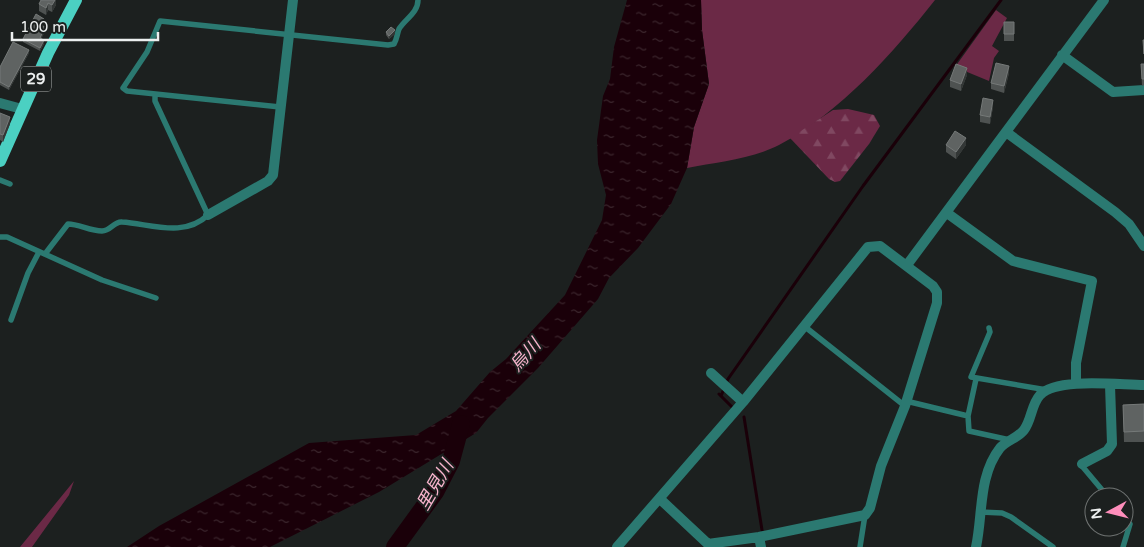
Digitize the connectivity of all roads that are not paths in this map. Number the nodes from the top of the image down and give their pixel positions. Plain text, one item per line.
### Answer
1 (76, 0) edge
2 (293, 0) edge
3 (418, 0) edge
4 (1104, 0) edge
5 (289, 35) junction
6 (1062, 55) junction
7 (1144, 90) edge
8 (155, 95) junction
9 (0, 103) edge
10 (280, 107) junction
11 (22, 109) junction
12 (1006, 132) junction
13 (0, 161) edge
14 (0, 180) edge
15 (10, 184) dead end
16 (947, 213) junction
17 (208, 215) junction
18 (0, 237) edge
19 (1144, 246) edge
20 (42, 253) junction
21 (907, 265) junction
22 (156, 298) dead end
23 (11, 320) dead end
24 (804, 326) junction
25 (989, 328) dead end
26 (711, 373) dead end
27 (976, 379) junction
28 (1076, 383) junction
29 (1110, 385) junction
30 (1144, 385) edge
31 (1048, 390) junction
32 (743, 402) junction
33 (905, 403) junction
34 (968, 416) junction
35 (1010, 440) junction
36 (1082, 464) joint
37 (1100, 487) edge
38 (660, 499) junction
39 (980, 512) junction
40 (865, 515) junction
41 (760, 542) edge
42 (617, 547) edge
43 (860, 547) edge
44 (976, 547) edge
45 (1053, 547) edge

1 - 11 main road, 29
2 - 5 street
3 - 5 lane
4 - 6 street
5 - 8 lane
5 - 10 street
6 - 7 street
6 - 12 street
8 - 10 lane
8 - 17 lane
9 - 11 street
10 - 17 street
11 - 13 main road, 29
12 - 16 street
12 - 19 street
14 - 15 lane
16 - 21 street
16 - 28 street
17 - 20 lane
18 - 20 lane
20 - 22 lane
20 - 23 lane
21 - 24 street
21 - 33 street
24 - 32 street
24 - 33 lane
25 - 27 lane
26 - 32 street
27 - 31 lane
27 - 34 lane
28 - 29 street
28 - 31 street
29 - 30 street
29 - 36 street
31 - 35 street
32 - 38 street
33 - 34 lane
33 - 40 street
34 - 35 lane
35 - 39 street
36 - 37 lane
38 - 41 street
38 - 42 street
39 - 44 street
39 - 45 lane
40 - 41 street
40 - 43 lane

